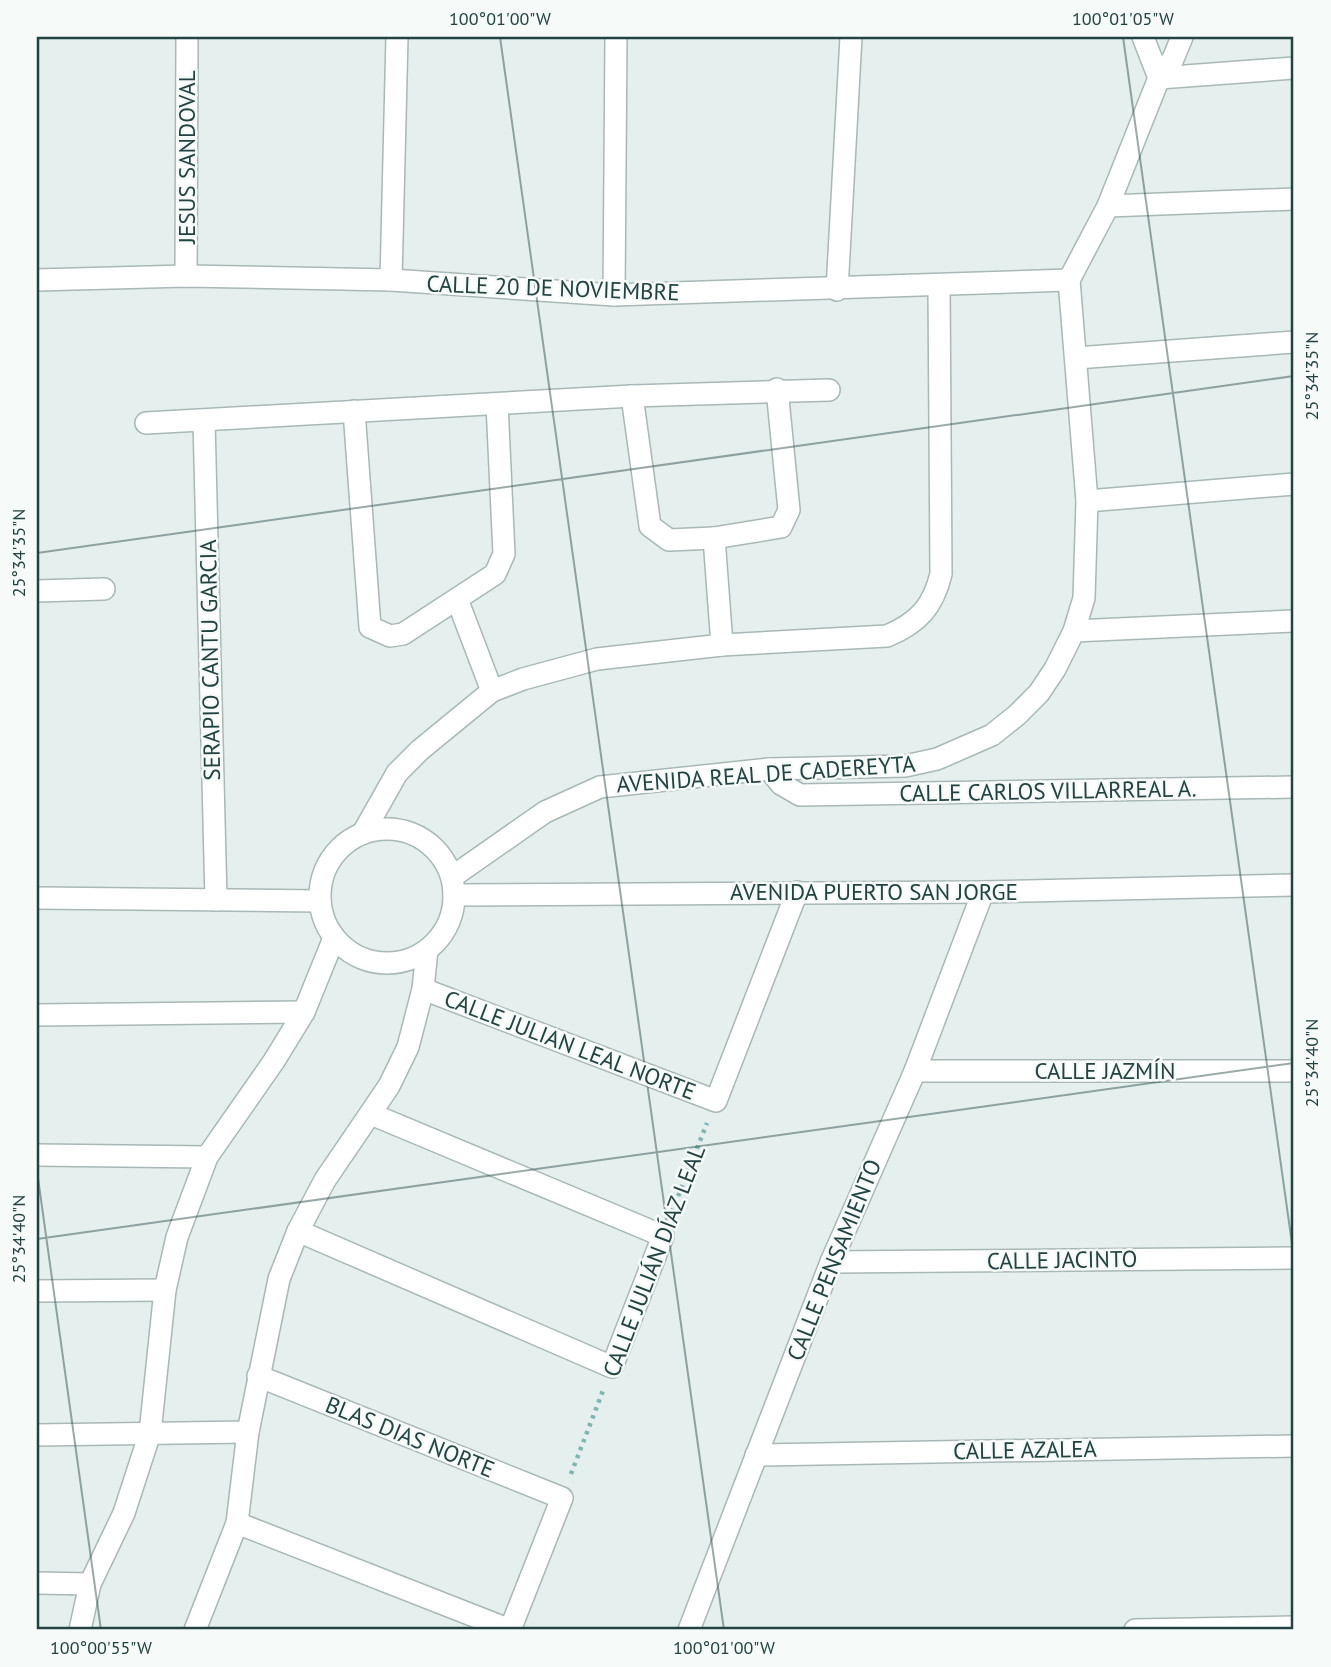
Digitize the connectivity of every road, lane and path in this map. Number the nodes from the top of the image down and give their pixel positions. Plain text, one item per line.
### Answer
1 (187, 37) edge
2 (397, 37) edge
3 (616, 37) edge
4 (851, 37) edge
5 (1143, 37) edge
6 (1182, 37) edge
7 (1294, 68) edge
8 (1159, 78) junction
9 (1294, 199) edge
10 (1108, 206) junction
11 (186, 276) junction
12 (37, 280) edge
13 (391, 280) junction
14 (1069, 280) junction
15 (939, 287) junction
16 (837, 290) junction
17 (614, 295) junction
18 (1294, 342) edge
19 (1076, 358) junction
20 (777, 389) junction
21 (829, 390) dead end
22 (632, 396) junction
23 (497, 404) junction
24 (354, 411) junction
25 (204, 421) junction
26 (146, 424) dead end
27 (1294, 484) edge
28 (1087, 501) junction
29 (714, 538) junction
30 (104, 589) dead end
31 (37, 591) edge
32 (457, 599) junction
33 (1294, 621) edge
34 (1074, 631) junction
35 (722, 645) junction
36 (492, 691) junction
37 (769, 769) junction
38 (1294, 787) edge
39 (363, 833) junction
40 (1294, 885) edge
41 (453, 886) junction
42 (983, 891) junction
43 (797, 892) junction
44 (37, 898) edge
45 (216, 900) junction
46 (320, 901) junction
47 (334, 938) junction
48 (427, 950) junction
49 (423, 989) junction
50 (304, 1012) junction
51 (37, 1015) edge
52 (915, 1071) junction
53 (1294, 1071) edge
54 (716, 1101) junction
55 (371, 1114) junction
56 (37, 1155) edge
57 (207, 1157) junction
58 (298, 1231) junction
59 (663, 1236) junction
60 (1294, 1258) edge
61 (831, 1262) junction
62 (165, 1290) junction
63 (37, 1291) edge
64 (612, 1367) junction
65 (258, 1376) junction
66 (248, 1432) junction
67 (150, 1433) junction
68 (37, 1436) edge
69 (1294, 1446) edge
70 (756, 1455) junction
71 (562, 1498) junction
72 (237, 1523) junction
73 (37, 1583) edge
74 (90, 1584) junction
75 (1294, 1627) edge
76 (80, 1630) edge
77 (195, 1630) edge
78 (510, 1630) edge
79 (689, 1630) edge
80 (1135, 1630) edge

1 - 11 street, JESUS SANDOVAL
2 - 13 street
3 - 17 street
4 - 16 street
5 - 8 street
6 - 8 street
7 - 8 street
8 - 10 street
9 - 10 street
10 - 14 street
11 - 12 street, CALLE 20 DE NOVIEMBRE
11 - 13 street, CALLE 20 DE NOVIEMBRE
13 - 17 street, CALLE 20 DE NOVIEMBRE
14 - 15 street, CALLE 20 DE NOVIEMBRE
14 - 19 street, AVENIDA REAL DE CADEREYTA
15 - 16 street, CALLE 20 DE NOVIEMBRE
15 - 35 street
16 - 17 street, CALLE 20 DE NOVIEMBRE
18 - 19 street
19 - 28 street, AVENIDA REAL DE CADEREYTA
20 - 21 street
20 - 22 street
20 - 29 street
22 - 23 street
22 - 29 street
23 - 24 street
23 - 32 street
24 - 25 street
24 - 32 street
25 - 26 street
25 - 45 street, SERAPIO CANTU GARCIA
27 - 28 street
28 - 34 street, AVENIDA REAL DE CADEREYTA
29 - 35 street
30 - 31 street
32 - 36 street
33 - 34 street
34 - 37 street, AVENIDA REAL DE CADEREYTA
35 - 36 street
36 - 39 street
37 - 38 street, CALLE CARLOS VILLARREAL A.
37 - 41 street, AVENIDA REAL DE CADEREYTA
39 - 41 street
39 - 46 street
40 - 42 street, AVENIDA PUERTO SAN JORGE
41 - 43 street, AVENIDA PUERTO SAN JORGE
41 - 48 street
42 - 43 street, AVENIDA PUERTO SAN JORGE
42 - 52 street, CALLE PENSAMIENTO
43 - 54 street
44 - 45 street
45 - 46 street
46 - 47 street
47 - 48 street
47 - 50 street
48 - 49 street
49 - 54 street, CALLE JULIAN LEAL NORTE
49 - 55 street
50 - 51 street
50 - 57 street
52 - 53 street, CALLE JAZMÍN
52 - 61 street, CALLE PENSAMIENTO
54 - 59 path, CALLE JULIÁN DÍAZ LEAL
55 - 58 street
55 - 59 street
56 - 57 street
57 - 62 street
58 - 64 street
58 - 65 street
59 - 64 street, CALLE JULIÁN DÍAZ LEAL
60 - 61 street, CALLE JACINTO
61 - 70 street, CALLE PENSAMIENTO
62 - 63 street
62 - 67 street
64 - 71 path, CALLE JULIÁN DÍAZ LEAL
65 - 66 street
65 - 71 street, BLAS DIAS NORTE
66 - 67 street
66 - 72 street
67 - 68 street
67 - 74 street
69 - 70 street, CALLE AZALEA
70 - 79 street, CALLE PENSAMIENTO
71 - 78 street
72 - 77 street
72 - 78 street
73 - 74 street
74 - 76 street
75 - 80 street

